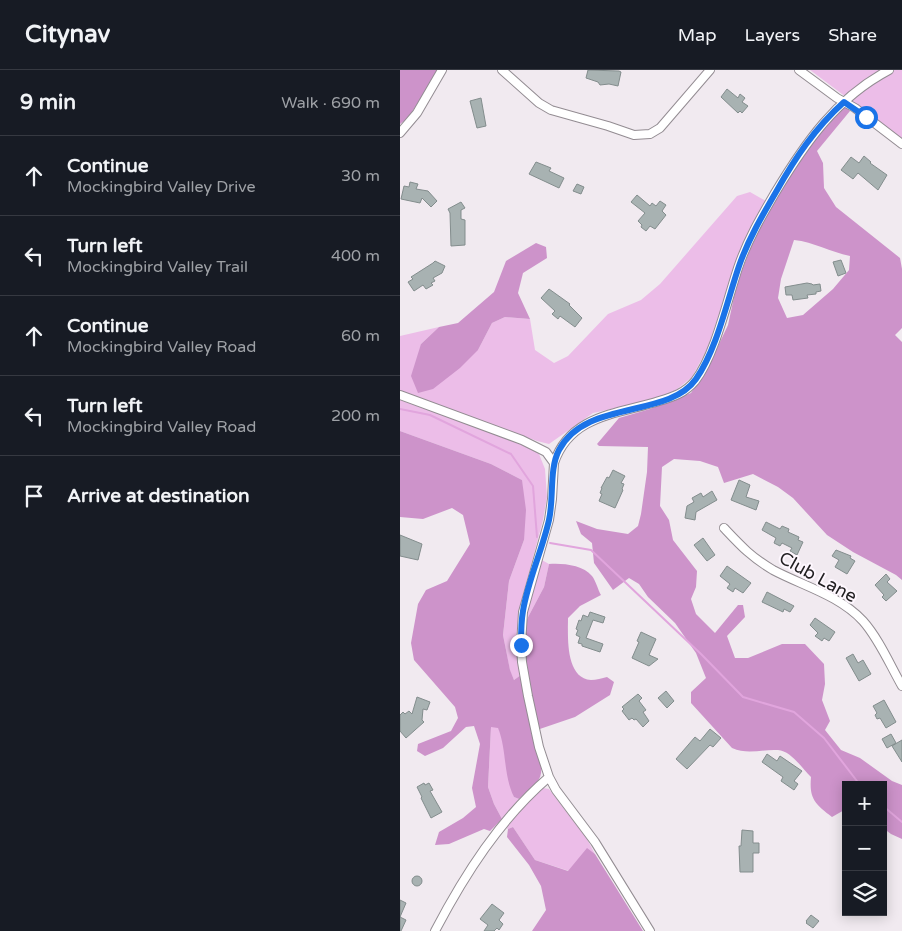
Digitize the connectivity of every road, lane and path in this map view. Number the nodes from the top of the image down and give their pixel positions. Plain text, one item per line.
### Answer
1 (442, 70) edge
2 (502, 70) edge
3 (710, 70) edge
4 (799, 70) edge
5 (890, 70) edge
6 (844, 102) junction
7 (400, 133) edge
8 (902, 144) edge
9 (400, 395) edge
10 (554, 463) junction
11 (724, 528) dead end
12 (902, 686) edge
13 (549, 777) junction
14 (435, 931) edge
15 (650, 931) edge

1 - 7 street
2 - 3 street
4 - 6 street
5 - 6 street
6 - 8 street
6 - 10 street
9 - 10 street
10 - 13 street
11 - 12 street, Club Lane
13 - 14 street
13 - 15 street

